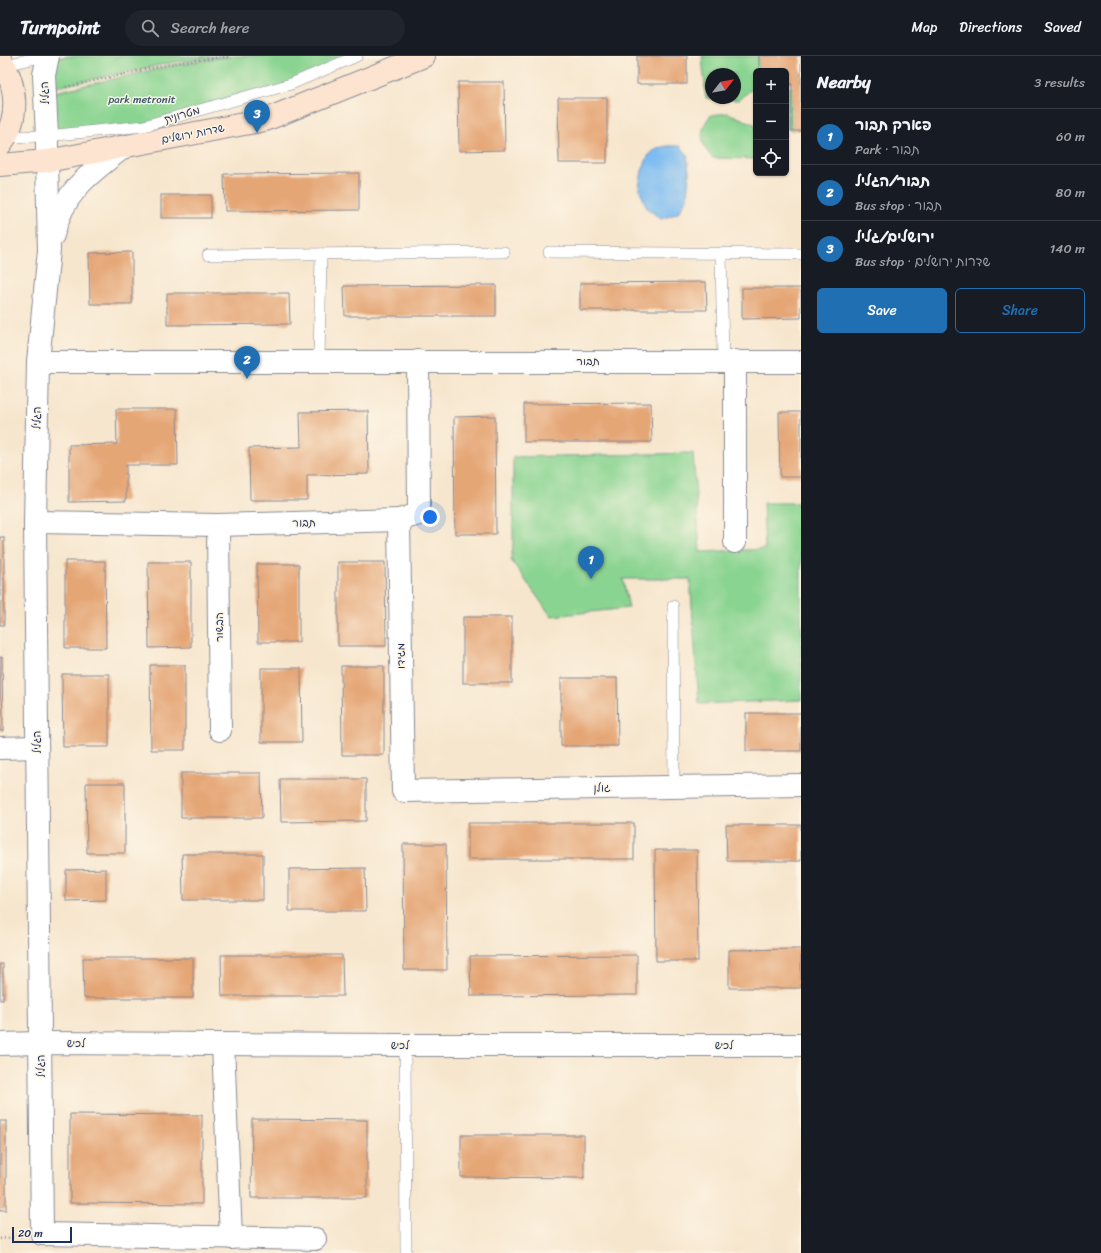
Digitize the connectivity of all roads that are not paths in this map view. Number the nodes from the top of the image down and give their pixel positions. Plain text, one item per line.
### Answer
1 (47, 56) edge
2 (357, 56) edge
3 (424, 56) edge
4 (2, 63) edge
5 (48, 136) junction
6 (2, 140) edge
7 (124, 147) junction
8 (47, 161) junction
9 (0, 165) edge
10 (49, 250) junction
11 (504, 252) dead end
12 (549, 252) dead end
13 (721, 253) junction
14 (322, 254) junction
15 (801, 254) edge
16 (208, 255) dead end
17 (319, 361) junction
18 (418, 361) junction
19 (729, 361) junction
20 (38, 362) junction
21 (801, 362) edge
22 (399, 520) junction
23 (35, 522) junction
24 (218, 524) junction
25 (735, 542) dead end
26 (673, 606) dead end
27 (220, 730) dead end
28 (0, 748) edge
29 (37, 748) junction
30 (801, 785) edge
31 (674, 786) junction
32 (404, 791) joint
33 (40, 1043) junction
34 (0, 1044) edge
35 (224, 1044) junction
36 (405, 1045) junction
37 (801, 1045) edge
38 (231, 1238) junction
39 (315, 1239) dead end
40 (406, 1253) edge

1 - 4 lane
1 - 5 street, הגליל
2 - 5 lane, מטרונית
3 - 7 main road, שדרות ירושלים
4 - 6 main road
5 - 6 lane, מטרונית
5 - 8 street, הגליל
7 - 8 main road, שדרות ירושלים
7 - 10 street, הגליל
8 - 9 main road, שדרות ירושלים
8 - 10 street, הגליל
10 - 20 street, הגליל
11 - 14 lane
12 - 13 lane
13 - 15 lane
13 - 19 lane
14 - 16 lane
14 - 17 lane
17 - 18 street, תבור
17 - 20 street, תבור
18 - 19 street, תבור
18 - 22 street, תבור
19 - 21 street, תבור
19 - 25 street
20 - 23 street, הגליל
22 - 24 street, תבור
22 - 32 street, מגידו
23 - 24 street, תבור
23 - 29 street, הגליל
24 - 27 street, הבשור
26 - 31 lane
28 - 29 street
29 - 33 street, הגליל
30 - 31 street, גולן
31 - 32 street, גולן
33 - 34 street, לכיש
33 - 35 street, לכיש
33 - 38 street, הגליל
35 - 36 street, לכיש
35 - 38 street
36 - 37 street, לכיש
36 - 40 lane
38 - 39 street

